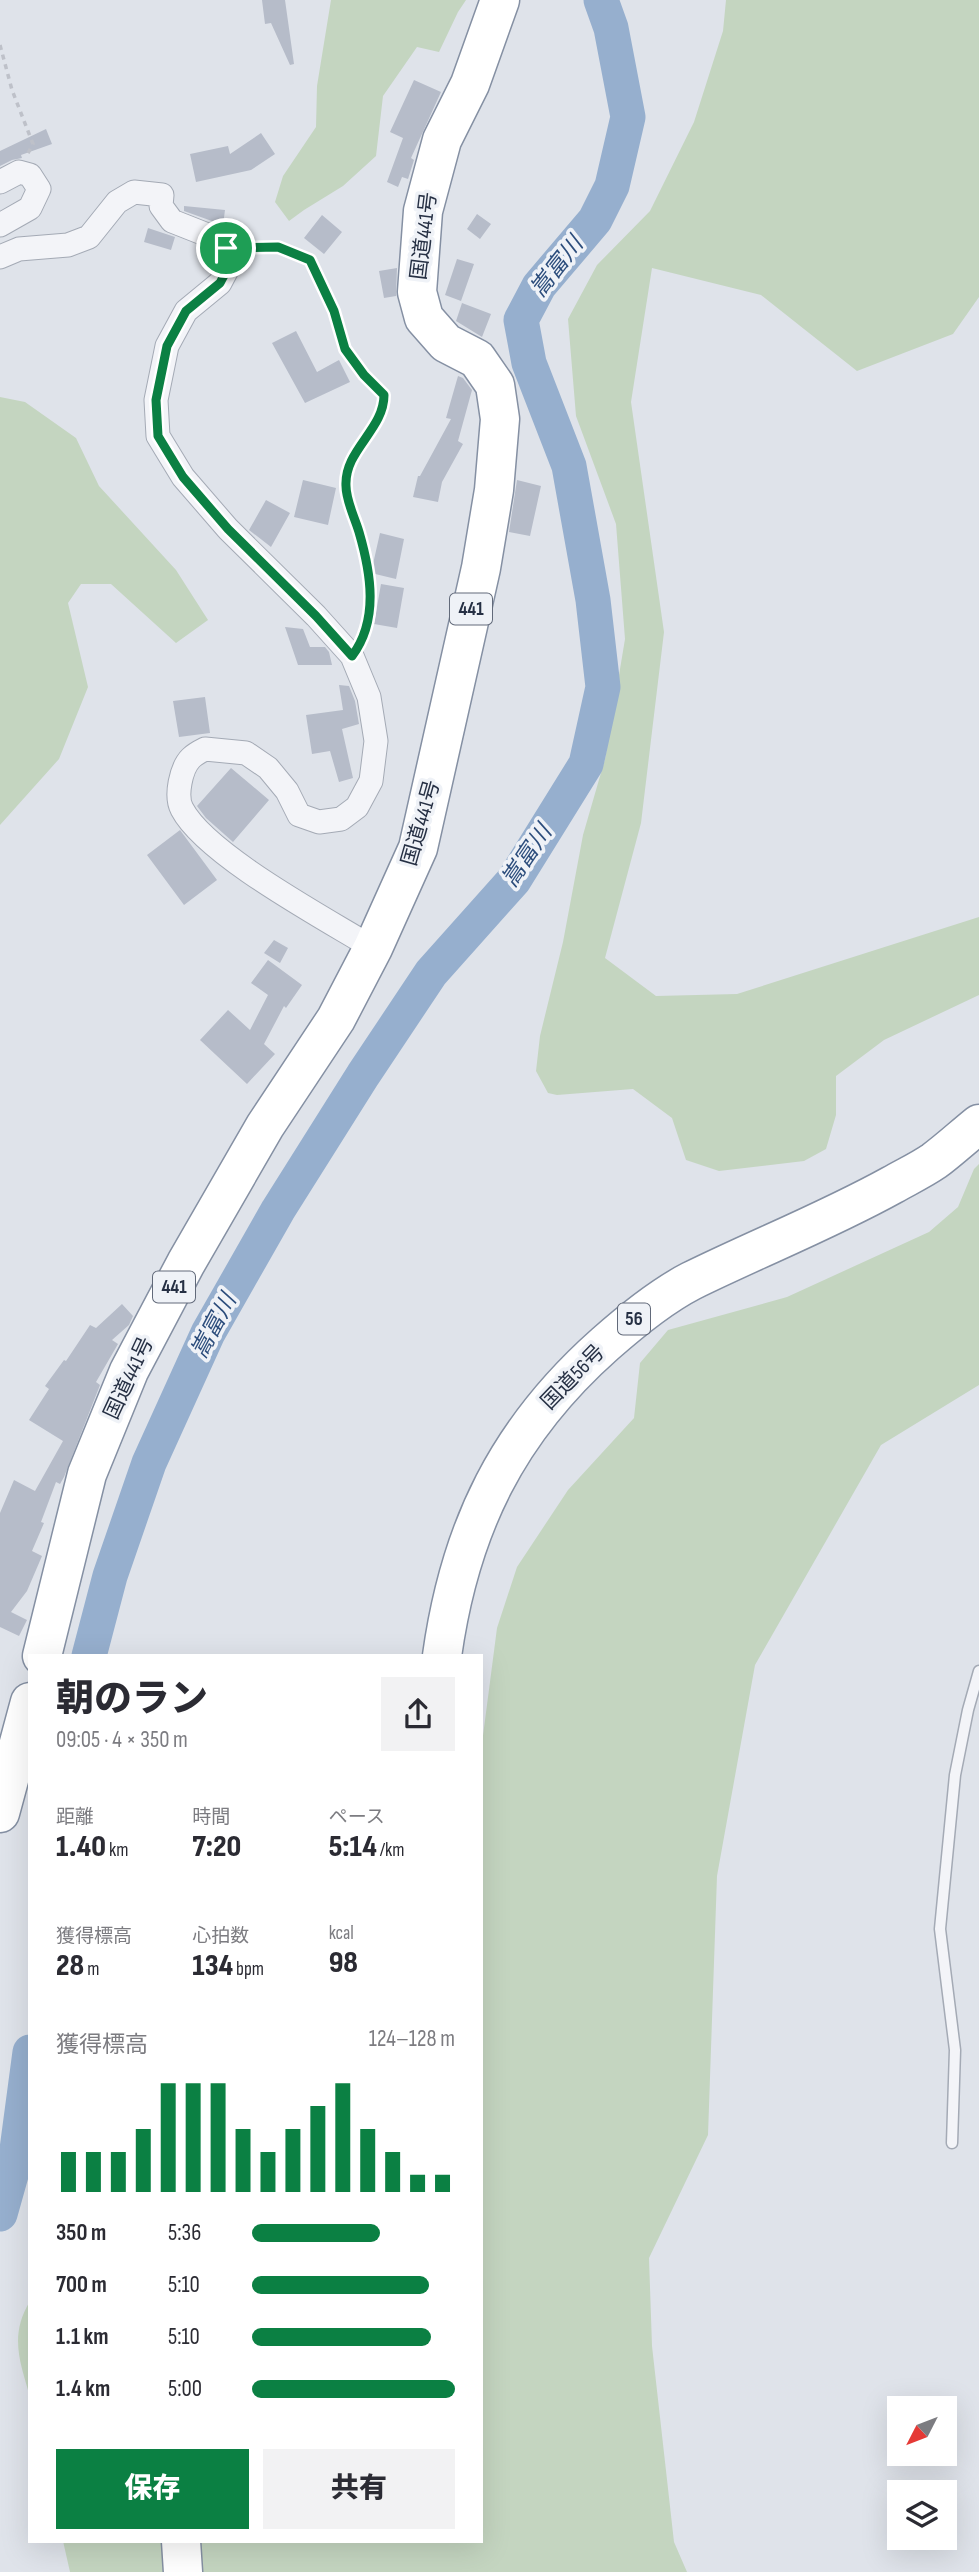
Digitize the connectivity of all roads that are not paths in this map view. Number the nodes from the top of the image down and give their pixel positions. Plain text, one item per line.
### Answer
1 (500, 0) edge
2 (9, 177) edge
3 (0, 225) edge
4 (0, 257) edge
5 (373, 948) junction
6 (979, 1124) edge
7 (42, 1654) edge
8 (442, 1654) edge
9 (979, 1671) edge
10 (28, 1709) edge
11 (0, 1813) edge
12 (952, 2143) dead end
13 (181, 2543) edge
14 (183, 2572) edge

1 - 5 highway, 国道441号 / 441
2 - 3 street
4 - 5 street
5 - 7 highway, 国道441号 / 441
6 - 8 highway, 国道56号 / 56
9 - 12 lane
10 - 11 highway
13 - 14 highway

